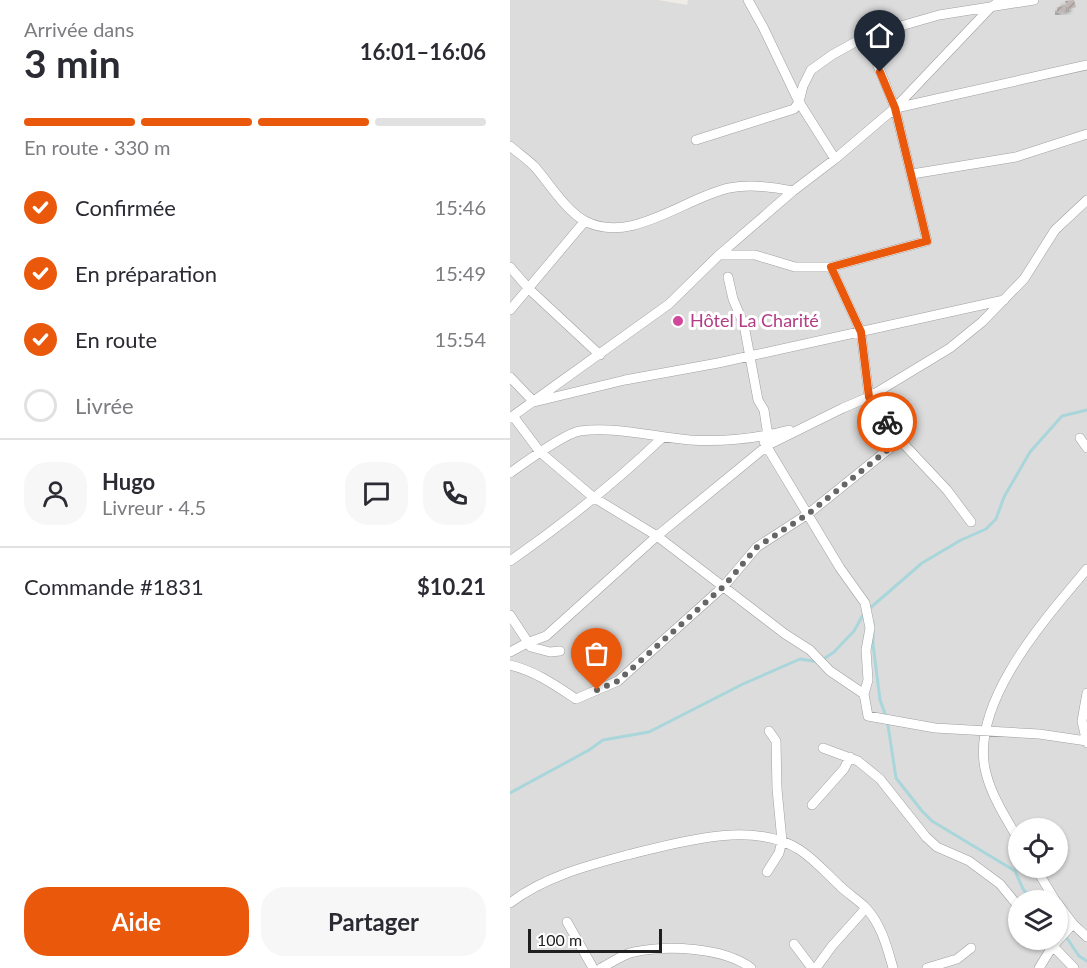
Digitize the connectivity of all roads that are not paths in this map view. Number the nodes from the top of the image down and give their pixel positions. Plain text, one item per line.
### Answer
1 (748, 0) edge
2 (1002, 0) edge
3 (1034, 0) edge
4 (991, 8) junction
5 (866, 36) junction
6 (1087, 65) edge
7 (799, 102) junction
8 (895, 108) junction
9 (1087, 134) edge
10 (696, 140) dead end
11 (510, 146) edge
12 (836, 159) junction
13 (912, 174) junction
14 (793, 191) junction
15 (1087, 200) edge
16 (585, 221) junction
17 (719, 255) junction
18 (510, 267) edge
19 (831, 267) junction
20 (728, 277) dead end
21 (529, 289) junction
22 (1004, 300) junction
23 (510, 310) edge
24 (861, 332) junction
25 (600, 355) junction
26 (751, 356) junction
27 (510, 377) edge
28 (869, 397) junction
29 (534, 402) junction
30 (512, 417) edge
31 (663, 436) junction
32 (1080, 438) dead end
33 (766, 440) junction
34 (900, 440) junction
35 (1087, 448) edge
36 (540, 452) junction
37 (510, 473) edge
38 (593, 497) junction
39 (808, 514) junction
40 (971, 522) dead end
41 (657, 536) junction
42 (510, 561) edge
43 (1087, 569) edge
44 (724, 586) junction
45 (510, 615) edge
46 (527, 643) junction
47 (560, 651) dead end
48 (510, 652) edge
49 (510, 665) edge
50 (1087, 693) edge
51 (864, 694) junction
52 (769, 731) dead end
53 (986, 731) junction
54 (1087, 742) edge
55 (823, 748) dead end
56 (850, 757) junction
57 (812, 805) dead end
58 (1008, 822) edge
59 (782, 842) junction
60 (767, 872) dead end
61 (1008, 894) edge
62 (510, 903) edge
63 (866, 908) junction
64 (1068, 918) edge
65 (567, 922) dead end
66 (1073, 924) junction
67 (1068, 928) edge
68 (1087, 937) edge
69 (794, 945) dead end
70 (971, 948) dead end
71 (1046, 950) edge
72 (1056, 950) edge
73 (593, 968) edge
74 (601, 968) edge
75 (751, 968) edge
76 (814, 968) edge
77 (893, 968) edge
78 (927, 968) edge
79 (1039, 968) edge
80 (1074, 968) edge

1 - 7 street
2 - 4 street
3 - 4 street
4 - 5 street
4 - 8 street
5 - 7 street
5 - 8 street
6 - 8 street
7 - 10 street
7 - 12 street
8 - 12 street
8 - 13 street
9 - 13 street
11 - 16 street
12 - 14 street
13 - 19 street
14 - 16 street
14 - 17 street
15 - 22 street
16 - 21 street
17 - 19 street
17 - 25 street
18 - 21 street
19 - 24 street
20 - 26 street
21 - 23 street
21 - 25 street
22 - 24 street
22 - 28 street
24 - 26 street
24 - 28 street
25 - 29 street
26 - 29 street
26 - 33 street
27 - 29 street
28 - 33 street
28 - 34 street
29 - 30 street
30 - 36 street
31 - 33 street
31 - 36 street
31 - 38 street
32 - 35 street
33 - 39 street
33 - 41 street
34 - 39 street
34 - 40 street
36 - 37 street
36 - 38 street
38 - 41 street
38 - 42 street
39 - 44 street
39 - 51 street
41 - 44 street
41 - 46 street
43 - 53 street
44 - 49 street
44 - 51 street
45 - 46 street
46 - 47 street
46 - 48 street
50 - 54 street
51 - 53 street
52 - 59 street
53 - 54 street
53 - 58 street
55 - 56 street
56 - 57 street
56 - 61 street
59 - 60 street
59 - 62 street
59 - 63 street
63 - 76 street
63 - 77 street
64 - 66 street
65 - 73 street
66 - 67 street
66 - 68 street
69 - 76 street
70 - 78 street
71 - 79 street
72 - 80 street
74 - 75 street

